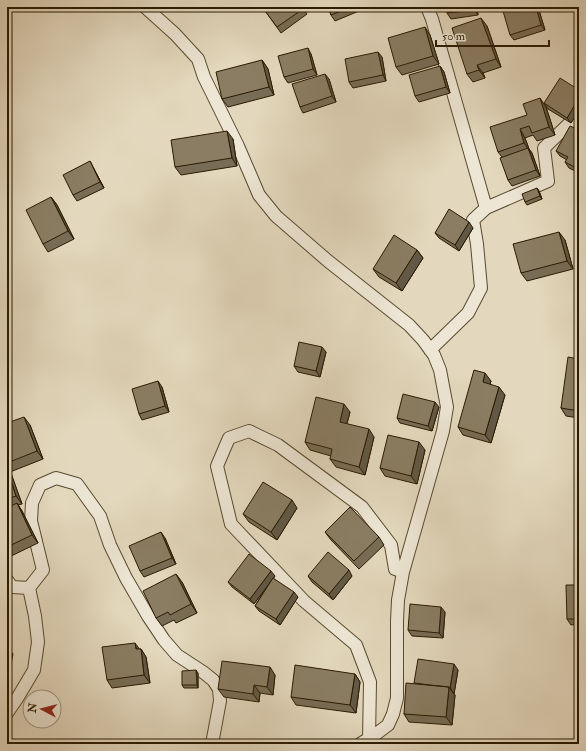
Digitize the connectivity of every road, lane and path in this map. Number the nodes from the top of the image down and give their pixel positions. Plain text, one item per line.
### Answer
1 (145, 7) edge
2 (427, 7) edge
3 (579, 114) edge
4 (486, 208) junction
5 (430, 350) junction
6 (403, 572) junction
7 (7, 580) edge
8 (29, 588) junction
9 (7, 713) edge
10 (369, 740) edge
11 (212, 744) edge

1 - 5 street
2 - 4 street
3 - 4 street
4 - 5 street
5 - 6 street
6 - 10 street
6 - 10 street
7 - 8 street
8 - 9 street
8 - 11 street

